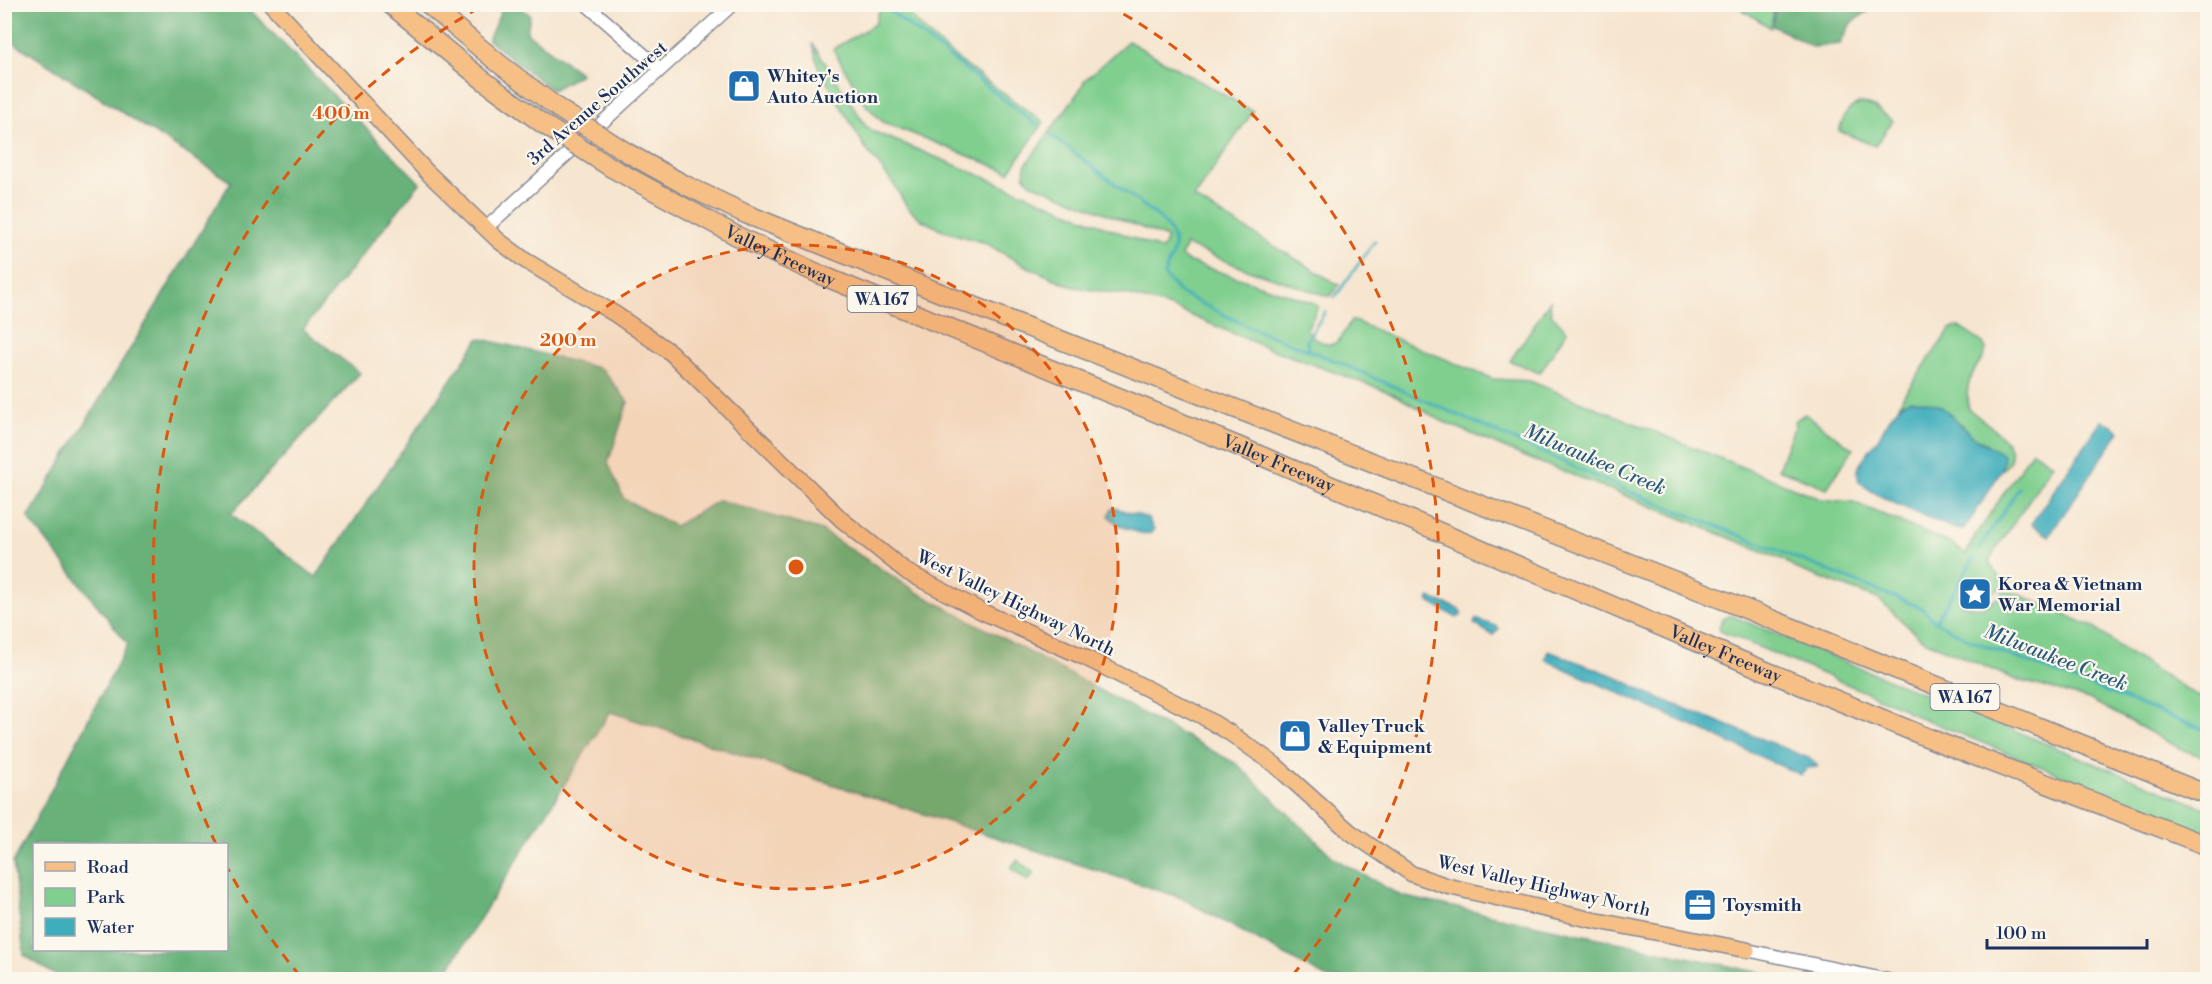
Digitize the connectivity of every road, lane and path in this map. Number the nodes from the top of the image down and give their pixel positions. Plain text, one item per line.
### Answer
1 (271, 4) edge
2 (390, 4) edge
3 (428, 4) edge
4 (586, 4) edge
5 (733, 4) edge
6 (660, 69) junction
7 (486, 228) junction
8 (2075, 741) junction
9 (2208, 785) edge
10 (2068, 792) junction
11 (2208, 795) edge
12 (2208, 846) edge
13 (2208, 856) edge
14 (1747, 950) joint
15 (1888, 980) edge

1 - 7 main road, West Valley Highway North
2 - 10 highway, Valley Freeway / WA 167, bridge
3 - 8 highway, Valley Freeway / WA 167, bridge
4 - 6 street
5 - 6 street, 3rd Avenue Southwest
6 - 7 street, 3rd Avenue Southwest
7 - 14 main road, West Valley Highway North
8 - 9 highway
8 - 11 highway, Valley Freeway / WA 167
10 - 12 highway, Valley Freeway / WA 167
10 - 13 highway
14 - 15 street

